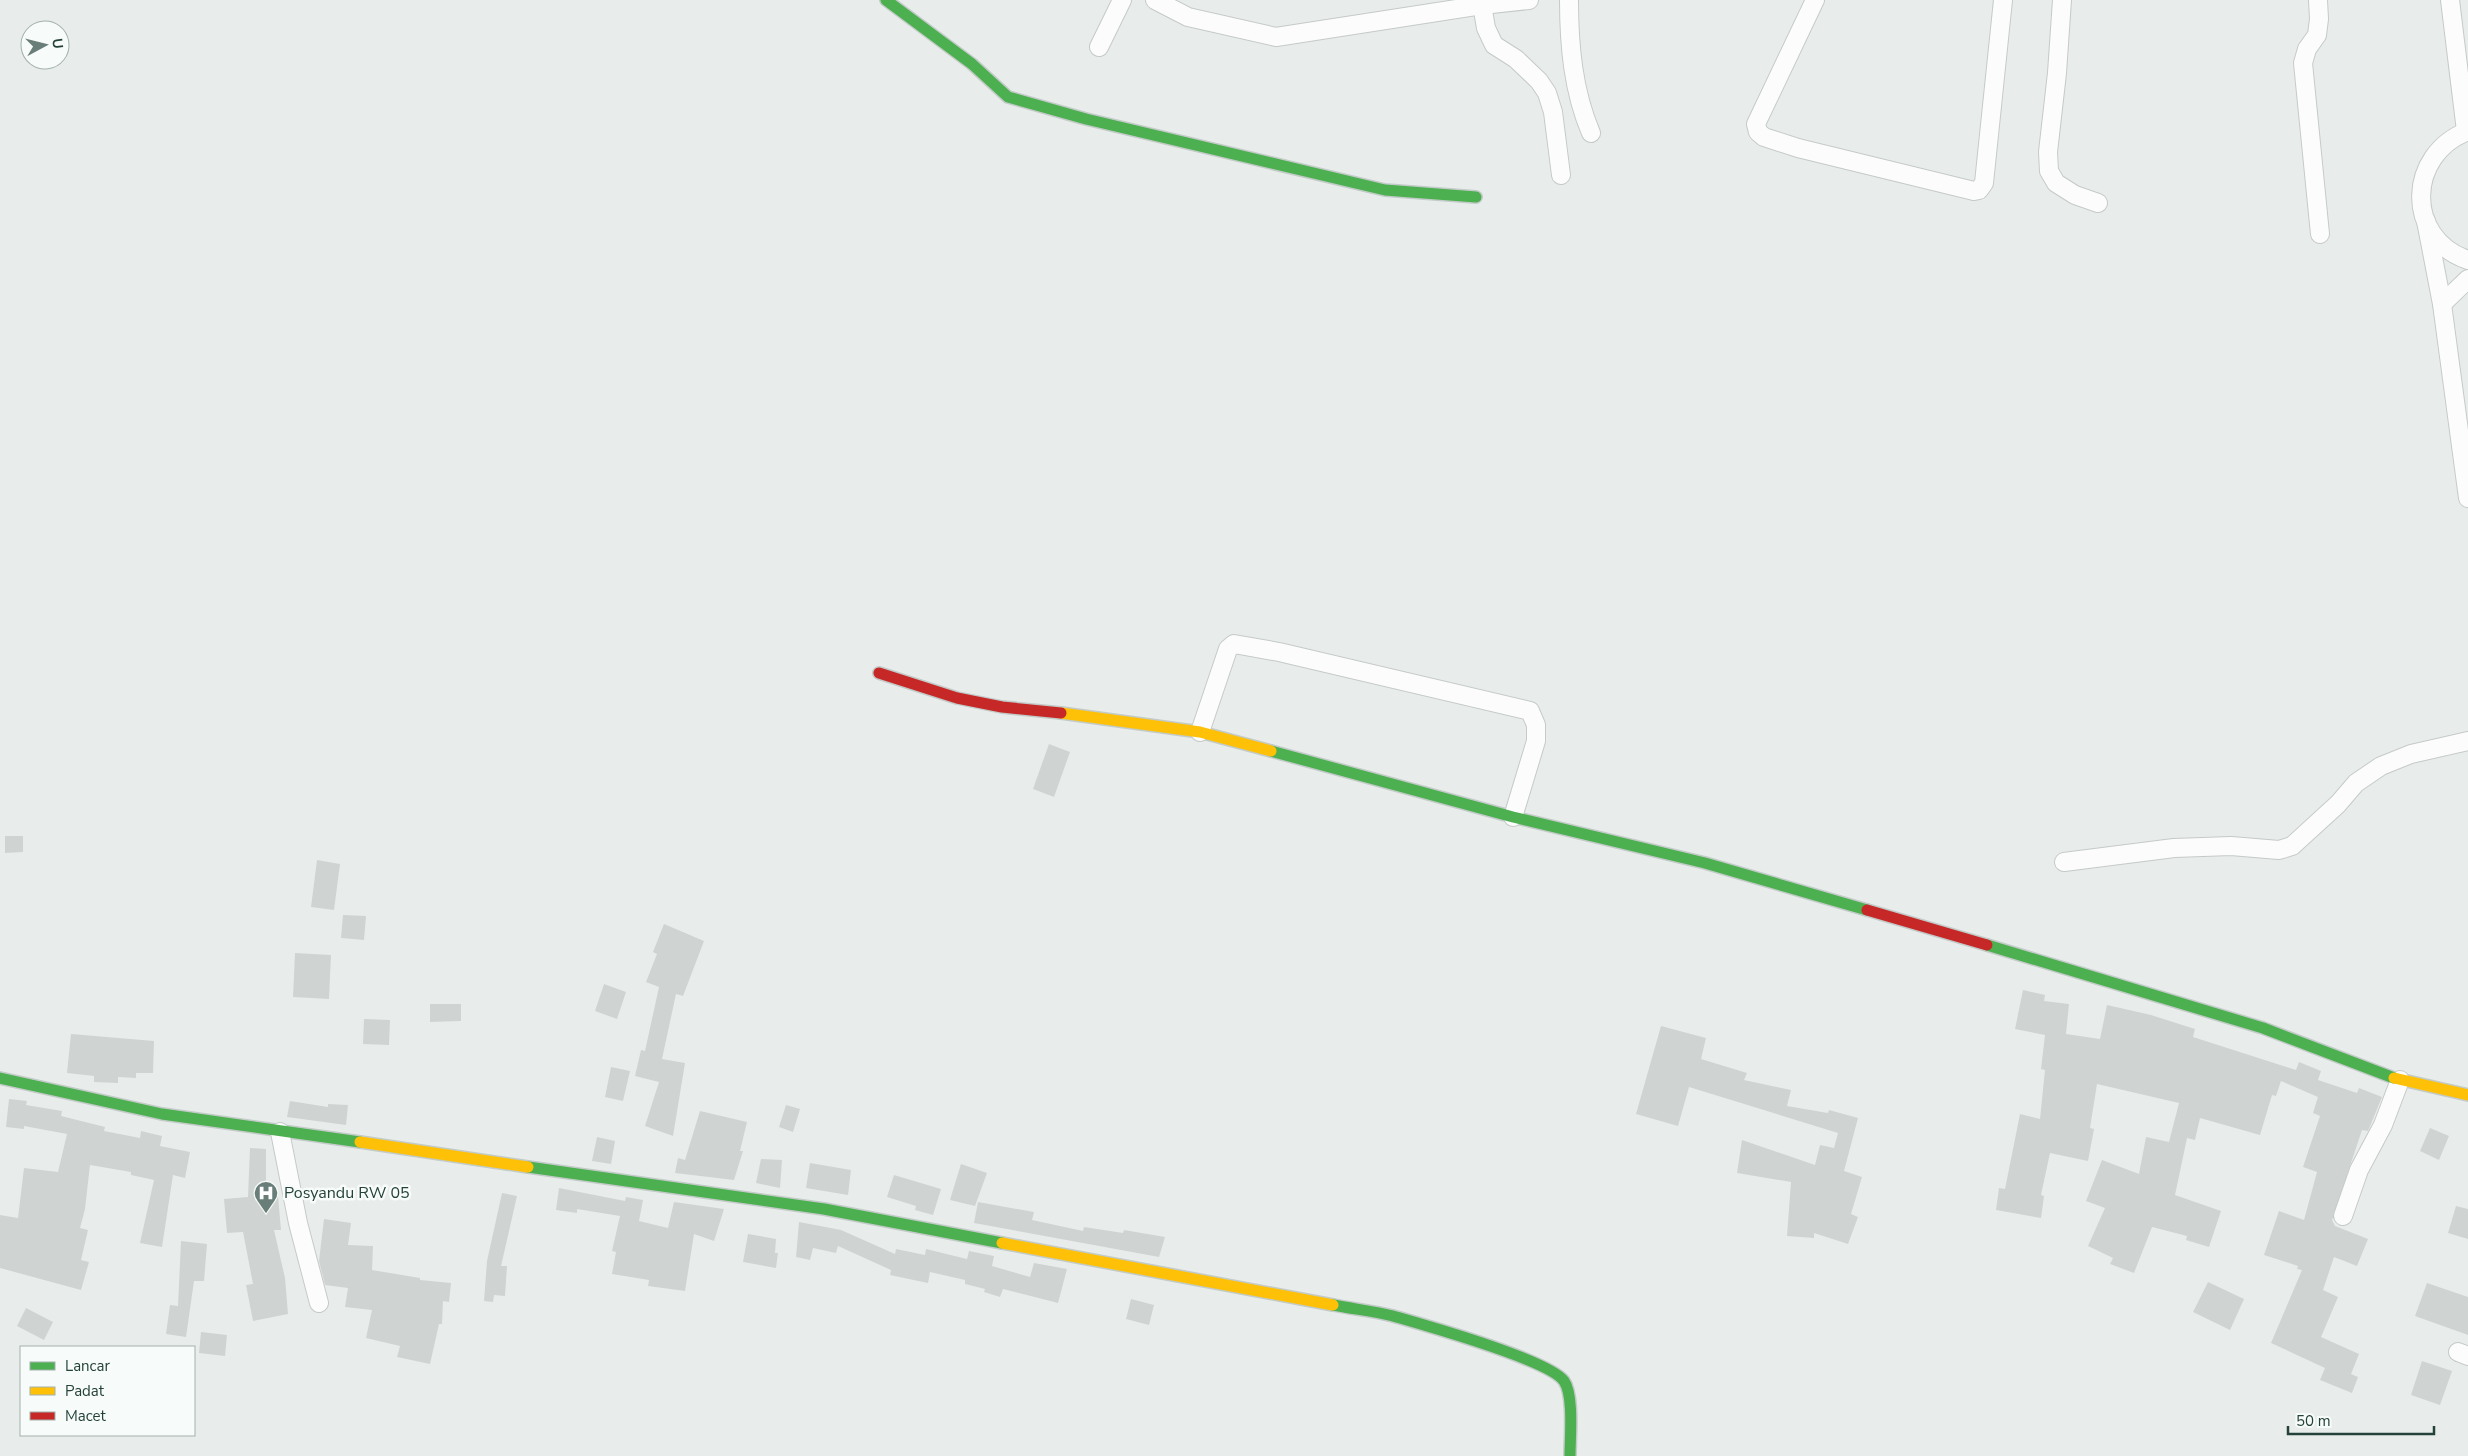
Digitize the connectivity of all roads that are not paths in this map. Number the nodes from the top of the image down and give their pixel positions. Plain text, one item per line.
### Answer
1 (886, 0) edge
2 (1122, 0) edge
3 (1155, 0) edge
4 (1529, 0) edge
5 (1569, 0) edge
6 (1815, 0) edge
7 (2002, 0) edge
8 (2062, 0) edge
9 (2318, 0) edge
10 (2450, 0) edge
11 (1482, 5) junction
12 (1099, 47) dead end
13 (2467, 131) edge
14 (1591, 133) dead end
15 (1561, 176) dead end
16 (1476, 197) dead end
17 (2098, 203) dead end
18 (2426, 221) junction
19 (2320, 234) dead end
20 (2468, 260) edge
21 (2468, 280) edge
22 (2442, 304) junction
23 (2468, 498) edge
24 (879, 673) dead end
25 (1200, 732) junction
26 (2468, 742) edge
27 (1513, 817) junction
28 (2064, 862) dead end
29 (0, 1078) edge
30 (2400, 1080) junction
31 (2468, 1095) edge
32 (280, 1132) junction
33 (2343, 1216) dead end
34 (319, 1303) dead end
35 (1570, 1456) edge

1 - 16 street
2 - 12 street
3 - 11 street
4 - 11 street
5 - 14 street
6 - 7 street
8 - 17 street
9 - 19 street
10 - 13 street
11 - 15 street
13 - 18 street
18 - 20 street
18 - 22 street
21 - 22 street
22 - 23 street
24 - 25 street
25 - 27 street
25 - 27 street
26 - 28 street
27 - 30 street
29 - 32 street
30 - 31 street
30 - 33 street
32 - 34 street
32 - 35 street

